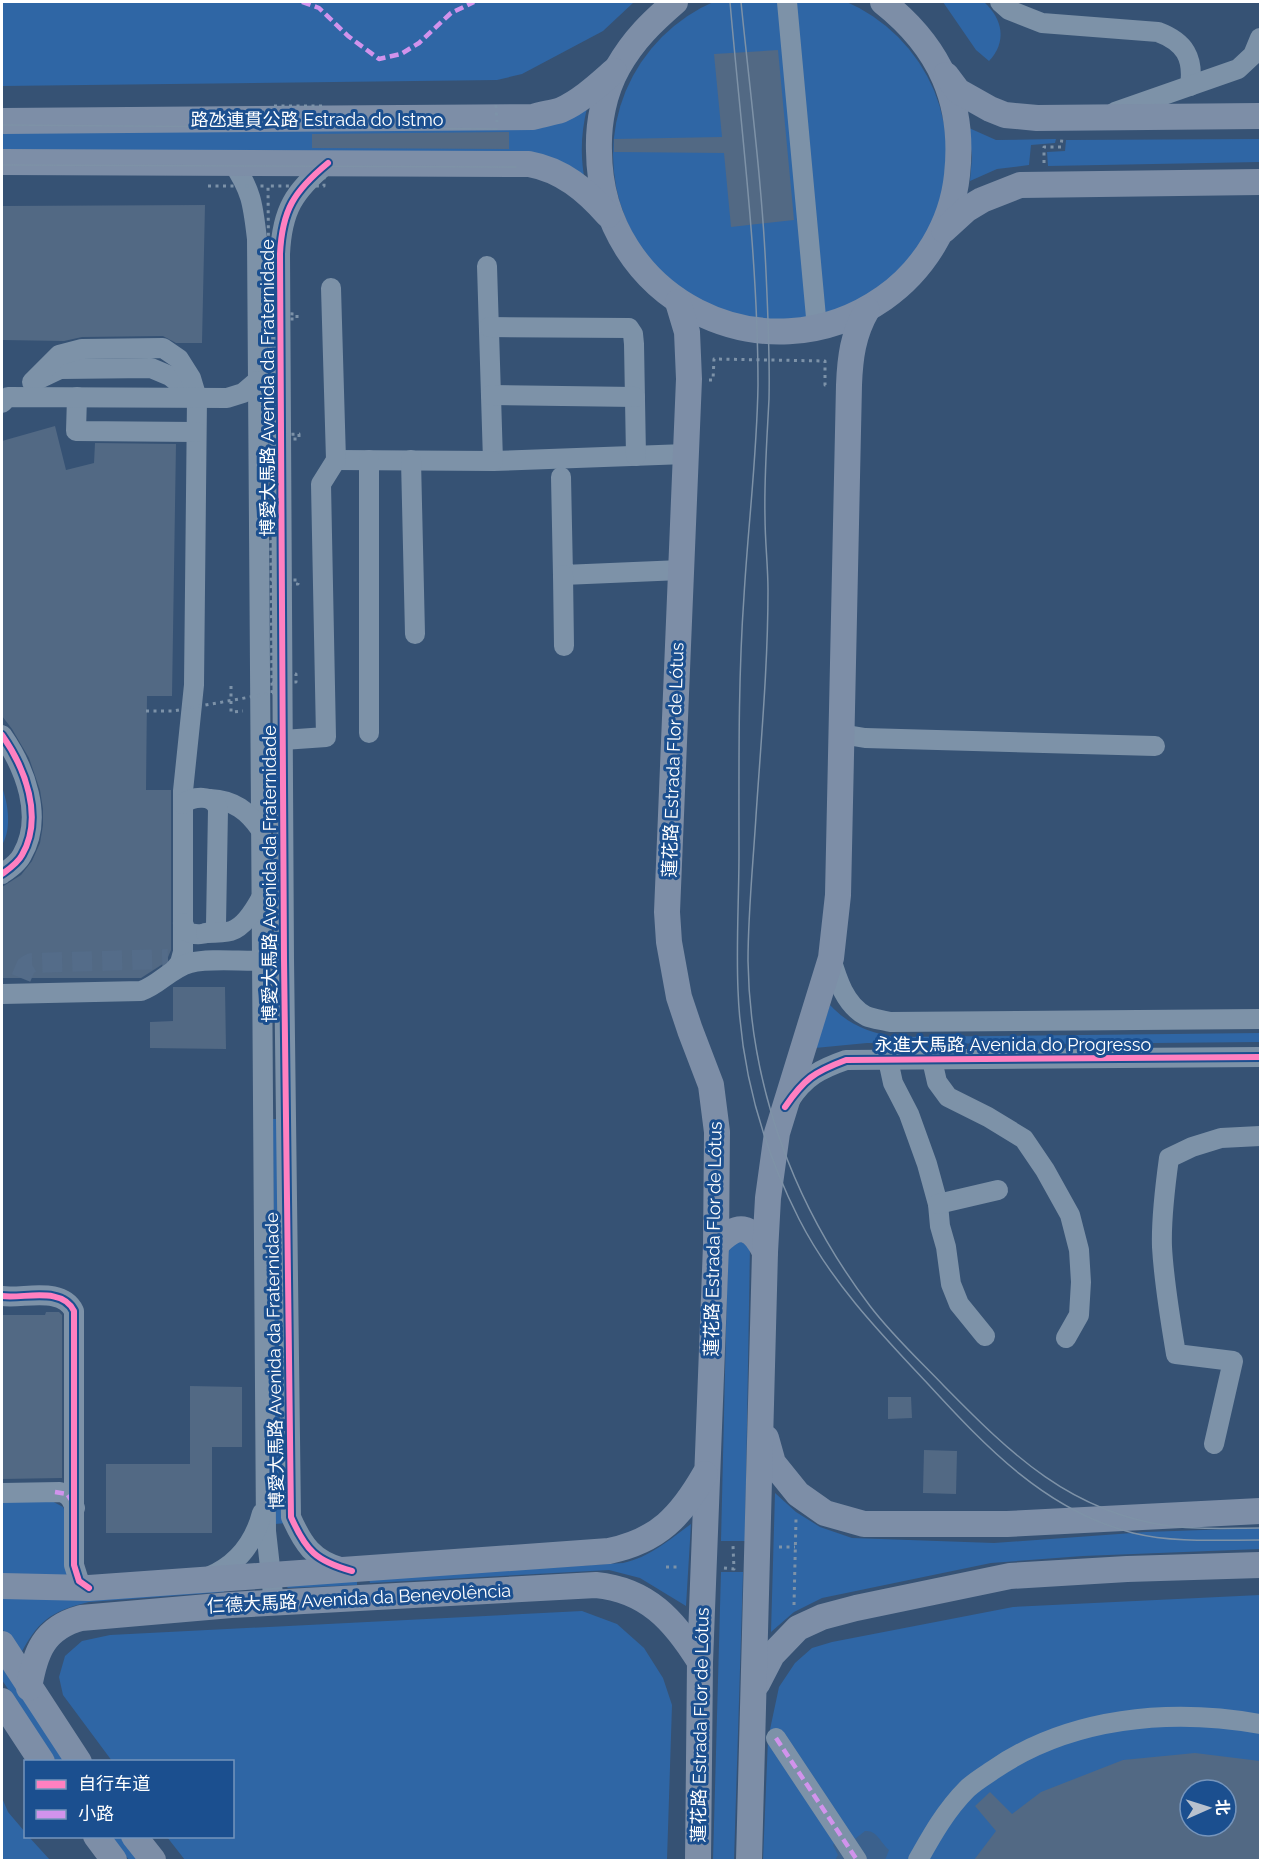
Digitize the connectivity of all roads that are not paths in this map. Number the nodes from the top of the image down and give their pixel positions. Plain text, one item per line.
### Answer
1 (675, 2) edge
2 (787, 2) edge
3 (884, 2) edge
4 (1000, 2) edge
5 (1260, 38) edge
6 (939, 65) junction
7 (617, 68) junction
8 (1190, 86) junction
9 (1260, 116) edge
10 (1101, 117) junction
11 (2, 121) edge
12 (2, 162) edge
13 (232, 162) junction
14 (326, 168) junction
15 (1260, 182) edge
16 (610, 217) junction
17 (941, 232) junction
18 (487, 266) dead end
19 (331, 288) dead end
20 (678, 302) junction
21 (867, 310) junction
22 (489, 327) junction
23 (817, 328) junction
24 (257, 381) junction
25 (491, 395) junction
26 (77, 397) junction
27 (635, 397) junction
28 (197, 399) junction
29 (3, 401) edge
30 (196, 432) junction
31 (686, 454) junction
32 (636, 456) junction
33 (336, 460) junction
34 (369, 460) junction
35 (411, 460) junction
36 (493, 461) junction
37 (561, 477) dead end
38 (681, 570) junction
39 (563, 575) junction
40 (415, 634) dead end
41 (564, 646) dead end
42 (369, 733) dead end
43 (841, 734) junction
44 (2, 735) edge
45 (283, 740) junction
46 (1155, 746) dead end
47 (2, 756) edge
48 (183, 797) junction
49 (210, 798) junction
50 (261, 830) junction
51 (284, 830) junction
52 (2, 860) edge
53 (2, 874) edge
54 (261, 898) junction
55 (183, 922) junction
56 (206, 933) junction
57 (831, 958) junction
58 (284, 959) junction
59 (261, 961) junction
60 (175, 963) junction
61 (17, 990) edge
62 (1260, 1019) edge
63 (1260, 1057) edge
64 (888, 1060) junction
65 (933, 1060) junction
66 (785, 1107) junction
67 (1260, 1136) edge
68 (998, 1190) dead end
69 (938, 1204) junction
70 (716, 1245) junction
71 (765, 1252) junction
72 (2, 1296) edge
73 (985, 1336) dead end
74 (1066, 1338) dead end
75 (761, 1420) junction
76 (1214, 1444) dead end
77 (707, 1471) junction
78 (2, 1493) edge
79 (266, 1499) junction
80 (75, 1508) junction
81 (1260, 1511) edge
82 (1260, 1565) edge
83 (352, 1571) junction
84 (271, 1576) junction
85 (199, 1580) junction
86 (2, 1586) edge
87 (89, 1588) junction
88 (274, 1603) junction
89 (2, 1644) edge
90 (700, 1662) junction
91 (30, 1688) junction
92 (753, 1690) junction
93 (2, 1701) edge
94 (1260, 1724) edge
95 (776, 1738) dead end
96 (41, 1760) edge
97 (78, 1760) edge
98 (98, 1838) edge
99 (136, 1838) edge
100 (114, 1860) edge
101 (153, 1860) edge
102 (698, 1860) edge
103 (749, 1860) edge
104 (857, 1860) edge
105 (918, 1860) edge

1 - 7 main road
2 - 23 street
3 - 6 main road
4 - 8 street
5 - 8 street
6 - 10 main road
6 - 17 main road
7 - 11 main road, 路氹連貫公路 Estrada do Istmo
7 - 16 main road
8 - 10 street
9 - 10 main road
12 - 13 main road
13 - 14 main road
13 - 24 street, 博愛大馬路 Avenida da Fraternidade
14 - 16 main road
14 - 45 street, 博愛大馬路 Avenida da Fraternidade
15 - 17 main road
16 - 20 main road
17 - 21 main road
18 - 22 street
19 - 33 street
20 - 23 main road
20 - 31 main road, 蓮花路 Estrada Flor de Lótus
21 - 23 main road
21 - 43 main road
22 - 25 street
22 - 27 street
24 - 28 street
24 - 50 street, 博愛大馬路 Avenida da Fraternidade
25 - 27 street
25 - 36 street
26 - 28 street
26 - 29 street
26 - 30 street
27 - 32 street
28 - 29 street
28 - 30 street
30 - 48 street
31 - 32 street
31 - 38 main road, 蓮花路 Estrada Flor de Lótus
32 - 36 street
33 - 34 street
33 - 45 street
34 - 35 street
34 - 42 street
35 - 36 street
35 - 40 street
37 - 39 street
38 - 39 street
38 - 70 main road, 蓮花路 Estrada Flor de Lótus
39 - 41 street
43 - 46 street
43 - 57 main road
44 - 53 street
45 - 51 street, 博愛大馬路 Avenida da Fraternidade
47 - 52 street
48 - 49 street
48 - 55 street
49 - 50 street
49 - 56 street
50 - 51 street
50 - 54 street, 博愛大馬路 Avenida da Fraternidade
51 - 58 street, 博愛大馬路 Avenida da Fraternidade
54 - 56 street
54 - 59 street, 博愛大馬路 Avenida da Fraternidade
55 - 56 street
55 - 60 street
57 - 62 street, 永進大馬路 Avenida do Progresso
57 - 66 main road
58 - 59 street
58 - 83 street, 博愛大馬路 Avenida da Fraternidade
59 - 60 street
59 - 79 street, 博愛大馬路 Avenida da Fraternidade
60 - 61 street
63 - 65 street, 永進大馬路 Avenida do Progresso
64 - 65 street, 永進大馬路 Avenida do Progresso
64 - 66 street, 永進大馬路 Avenida do Progresso
64 - 69 street
65 - 74 street
66 - 71 main road
67 - 76 street
68 - 69 street
69 - 73 street
70 - 71 main road
70 - 77 main road, 蓮花路 Estrada Flor de Lótus
71 - 75 main road
72 - 80 street
75 - 81 main road
75 - 92 main road
77 - 83 main road, 仁德大馬路 Avenida da Benevolência
77 - 90 main road, 蓮花路 Estrada Flor de Lótus
78 - 80 street
79 - 84 street, 博愛大馬路 Avenida da Fraternidade
79 - 85 street, 博愛大馬路 Avenida da Fraternidade
80 - 87 street
82 - 92 main road
83 - 84 main road, 仁德大馬路 Avenida da Benevolência
84 - 85 main road, 仁德大馬路 Avenida da Benevolência
84 - 88 street, 博愛大馬路 Avenida da Fraternidade
85 - 87 main road, 仁德大馬路 Avenida da Benevolência
86 - 87 main road, 仁德大馬路 Avenida da Benevolência
88 - 90 main road, 仁德大馬路 Avenida da Benevolência
88 - 91 main road, 仁德大馬路 Avenida da Benevolência
89 - 91 main road
90 - 102 main road, 蓮花路 Estrada Flor de Lótus
91 - 97 main road
92 - 103 main road
93 - 96 main road
94 - 105 street
95 - 104 street
98 - 100 main road
99 - 101 main road

